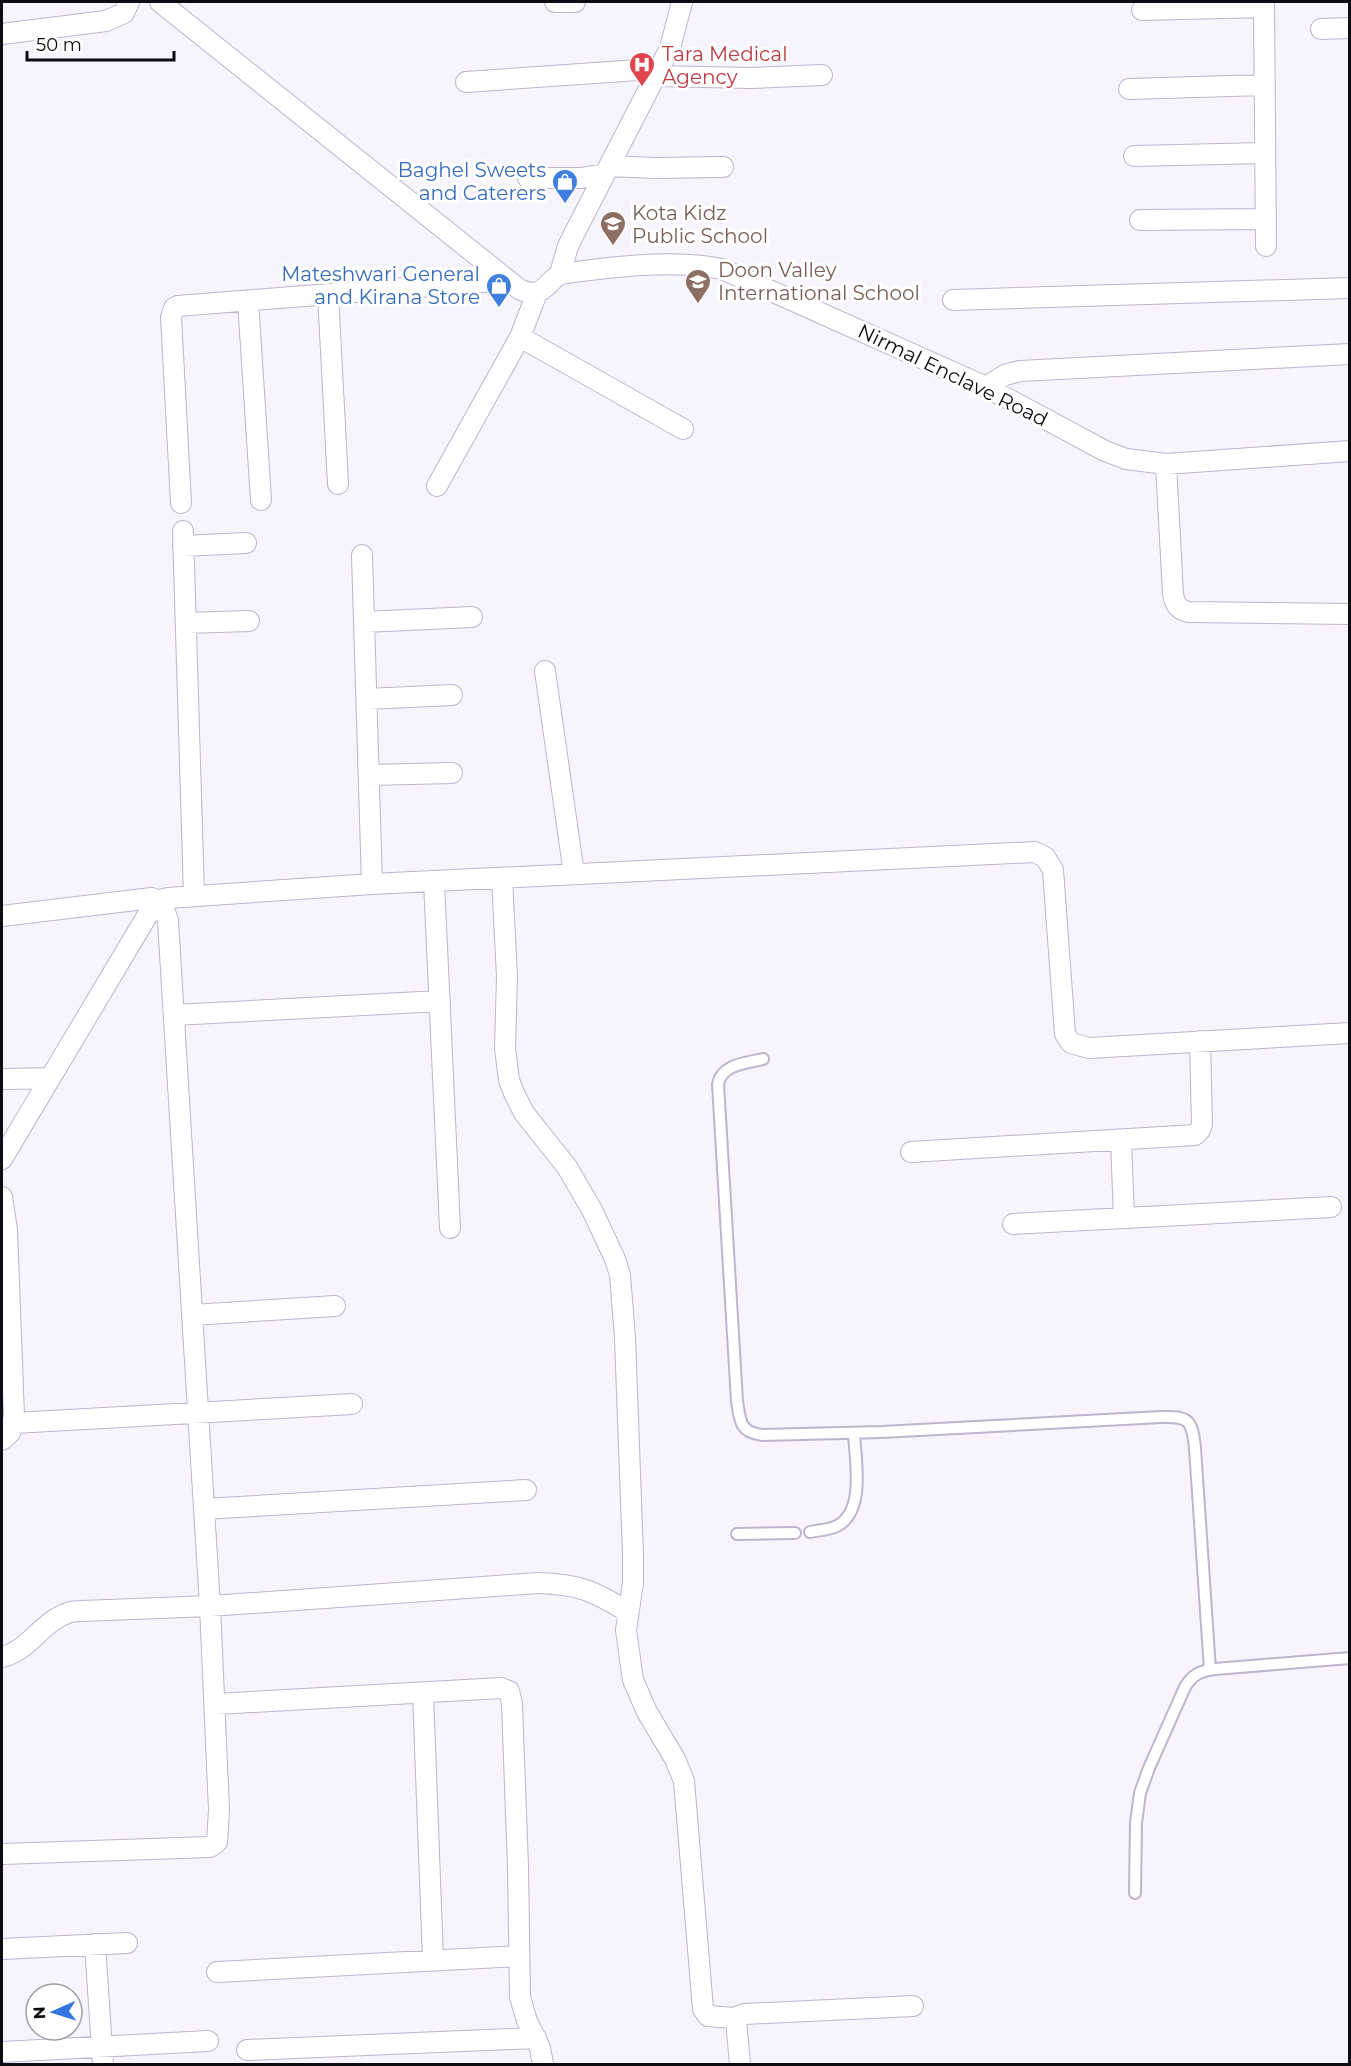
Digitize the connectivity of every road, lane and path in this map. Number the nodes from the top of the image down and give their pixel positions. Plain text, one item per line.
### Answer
1 (129, 2) edge
2 (160, 2) edge
3 (555, 2) edge
4 (574, 2) edge
5 (682, 2) edge
6 (1264, 4) edge
7 (1142, 10) dead end
8 (1350, 28) edge
9 (1321, 29) dead end
10 (2, 33) edge
11 (822, 75) dead end
12 (656, 76) junction
13 (466, 82) dead end
14 (1264, 85) junction
15 (1130, 89) dead end
16 (1264, 153) junction
17 (1134, 156) dead end
18 (723, 166) dead end
19 (607, 170) junction
20 (528, 178) dead end
21 (1140, 219) dead end
22 (1266, 219) junction
23 (1266, 246) dead end
24 (560, 273) junction
25 (507, 280) junction
26 (1350, 288) edge
27 (537, 293) junction
28 (328, 294) junction
29 (953, 300) dead end
30 (248, 301) junction
31 (520, 337) junction
32 (1350, 354) edge
33 (986, 387) junction
34 (682, 429) dead end
35 (1350, 451) edge
36 (1166, 464) junction
37 (338, 484) dead end
38 (437, 486) dead end
39 (261, 500) dead end
40 (181, 503) dead end
41 (246, 543) dead end
42 (362, 555) dead end
43 (1350, 614) edge
44 (472, 617) dead end
45 (249, 621) dead end
46 (364, 622) junction
47 (186, 623) junction
48 (545, 671) dead end
49 (452, 695) dead end
50 (367, 699) junction
51 (452, 773) dead end
52 (369, 775) junction
53 (574, 874) junction
54 (502, 878) junction
55 (434, 882) junction
56 (372, 884) junction
57 (194, 896) junction
58 (159, 900) junction
59 (2, 916) edge
60 (440, 1001) junction
61 (174, 1015) junction
62 (1350, 1033) edge
63 (1200, 1041) junction
64 (763, 1059) dead end
65 (50, 1078) junction
66 (2, 1079) edge
67 (1121, 1140) junction
68 (911, 1152) dead end
69 (2, 1159) edge
70 (2, 1197) edge
71 (1331, 1207) dead end
72 (1124, 1218) junction
73 (1013, 1224) dead end
74 (450, 1228) dead end
75 (335, 1306) dead end
76 (192, 1315) junction
77 (352, 1404) dead end
78 (198, 1412) junction
79 (14, 1423) junction
80 (854, 1433) junction
81 (2, 1440) edge
82 (526, 1490) dead end
83 (204, 1509) junction
84 (810, 1532) dead end
85 (795, 1533) dead end
86 (737, 1534) dead end
87 (210, 1606) junction
88 (628, 1612) junction
89 (2, 1657) edge
90 (1350, 1658) edge
91 (1210, 1670) junction
92 (423, 1693) junction
93 (216, 1704) junction
94 (2, 1854) edge
95 (1136, 1893) dead end
96 (127, 1943) dead end
97 (95, 1944) junction
98 (2, 1949) edge
99 (519, 1956) junction
100 (433, 1960) junction
101 (217, 1972) dead end
102 (913, 2006) dead end
103 (734, 2018) junction
104 (536, 2038) junction
105 (208, 2041) dead end
106 (247, 2050) dead end
107 (2, 2052) edge
108 (103, 2056) edge
109 (543, 2064) edge
110 (740, 2064) edge

1 - 10 street
2 - 25 street
3 - 4 street
5 - 12 street
6 - 7 street
6 - 14 street
8 - 9 street
11 - 12 street
12 - 13 street
12 - 19 street
14 - 15 street
14 - 16 street
16 - 17 street
16 - 22 street
18 - 19 street
19 - 20 street
19 - 24 street
21 - 22 street
22 - 23 street
24 - 27 street
24 - 33 street, Nirmal Enclave Road
25 - 27 street
25 - 28 street
26 - 29 street
27 - 31 street
28 - 30 street
28 - 37 street
30 - 39 street
30 - 40 street
31 - 34 street
31 - 38 street
32 - 33 street
33 - 36 street, Nirmal Enclave Road
35 - 36 street, Nirmal Enclave Road
36 - 43 street
41 - 47 street
42 - 46 street
44 - 46 street
45 - 47 street
46 - 50 street
47 - 57 street
48 - 53 street
49 - 50 street
50 - 52 street
51 - 52 street
52 - 56 street
53 - 54 street
53 - 63 street
54 - 55 street
54 - 88 street
55 - 56 street
55 - 60 street
56 - 57 street
57 - 58 street
58 - 59 street
58 - 61 street
58 - 65 street
60 - 61 street
60 - 74 street
61 - 76 street
62 - 63 street
63 - 67 street
64 - 80 lane
65 - 66 street
65 - 69 street
67 - 68 street
67 - 72 street
70 - 79 street
71 - 72 street
72 - 73 street
75 - 76 street
76 - 78 street
77 - 78 street
78 - 79 street
78 - 83 street
79 - 81 street
80 - 84 lane
80 - 91 lane
82 - 83 street
83 - 87 street
85 - 86 lane
87 - 88 street
87 - 89 street
87 - 93 street
88 - 103 street
90 - 91 lane
91 - 95 lane
92 - 93 street
92 - 99 street
92 - 100 street
93 - 94 street
96 - 97 street
97 - 98 street
97 - 108 street
99 - 100 street
99 - 104 street
100 - 101 street
102 - 103 street
103 - 110 street
104 - 106 street
104 - 109 street
105 - 108 street
107 - 108 street

